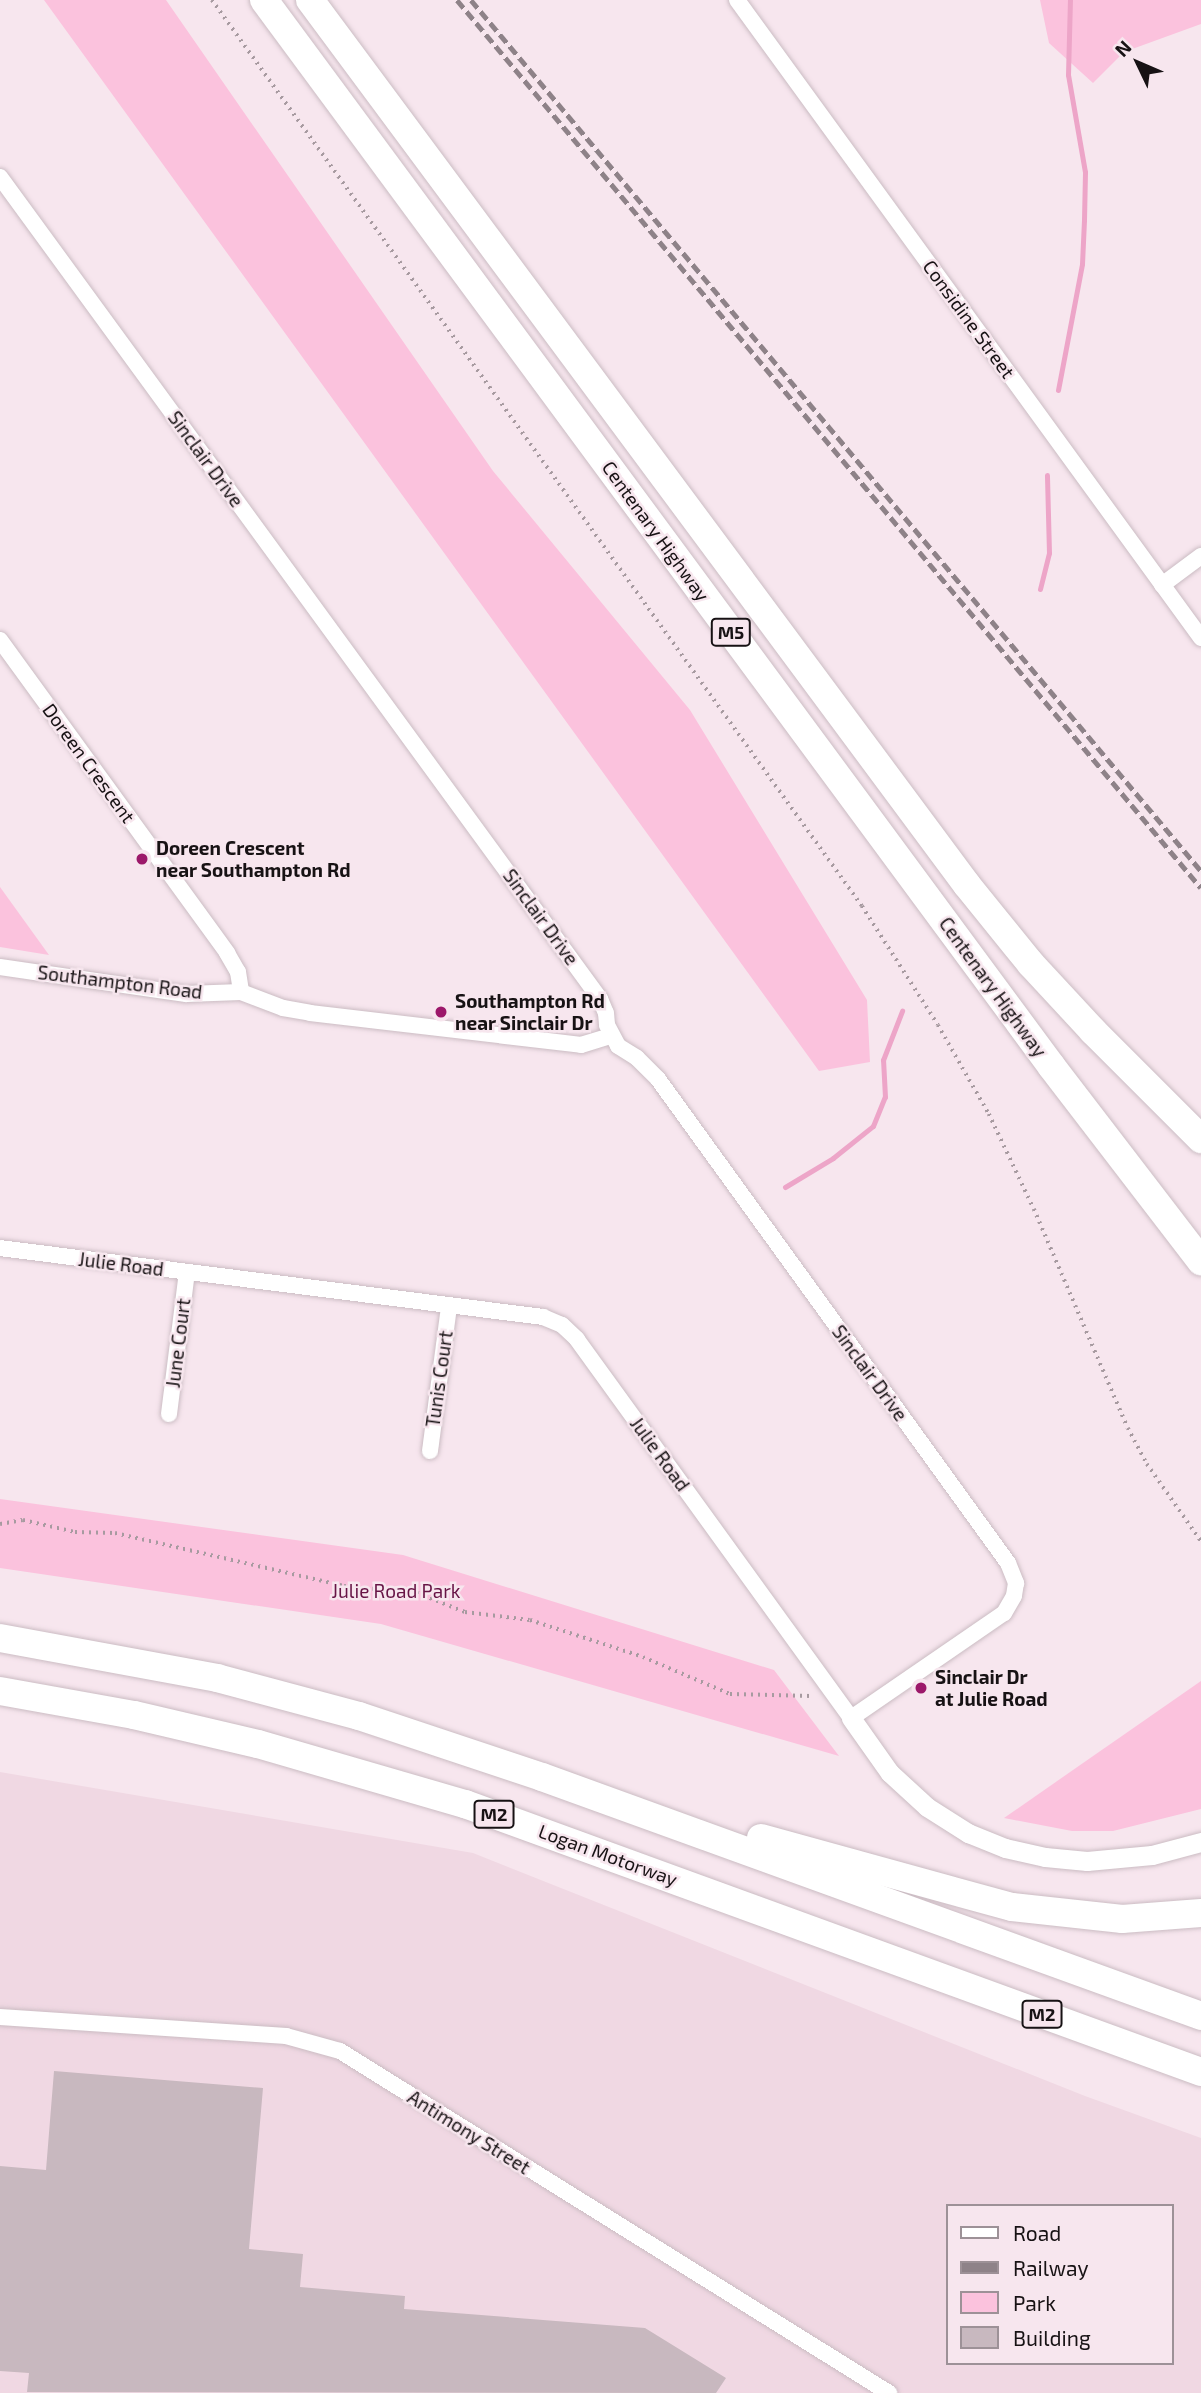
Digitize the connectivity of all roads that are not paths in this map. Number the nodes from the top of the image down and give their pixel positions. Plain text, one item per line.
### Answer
1 (264, 0) edge
2 (310, 0) edge
3 (737, 0) edge
4 (0, 177) edge
5 (1201, 556) edge
6 (1162, 585) junction
7 (1201, 638) edge
8 (0, 640) edge
9 (0, 967) edge
10 (241, 992) junction
11 (611, 1036) junction
12 (1201, 1139) edge
13 (0, 1248) edge
14 (1201, 1261) edge
15 (187, 1272) junction
16 (449, 1307) junction
17 (169, 1414) dead end
18 (430, 1451) dead end
19 (0, 1639) edge
20 (0, 1691) edge
21 (851, 1718) junction
22 (1201, 1842) edge
23 (724, 1843) junction
24 (1201, 1913) edge
25 (1201, 2016) edge
26 (0, 2017) edge
27 (1111, 2040) junction
28 (1201, 2072) edge
29 (1201, 2092) edge
30 (889, 2393) edge

1 - 14 highway, Centenary Highway / M5
2 - 12 highway, Centenary Highway / M5
3 - 6 street, Considine Street
4 - 11 street, Sinclair Drive
5 - 6 street
6 - 7 street, Considine Street
8 - 10 street, Doreen Crescent
9 - 10 street, Southampton Road
10 - 11 street, Southampton Road
11 - 21 street, Sinclair Drive
13 - 15 street, Julie Road
15 - 16 street, Julie Road
15 - 17 street, June Court
16 - 18 street, Tunis Court
16 - 21 street, Julie Road
19 - 23 highway
20 - 27 highway, Logan Motorway / M2
21 - 22 street, Julie Road
23 - 24 highway
23 - 25 highway
26 - 30 street, Antimony Street
27 - 28 highway, Logan Motorway / M2
27 - 29 highway

